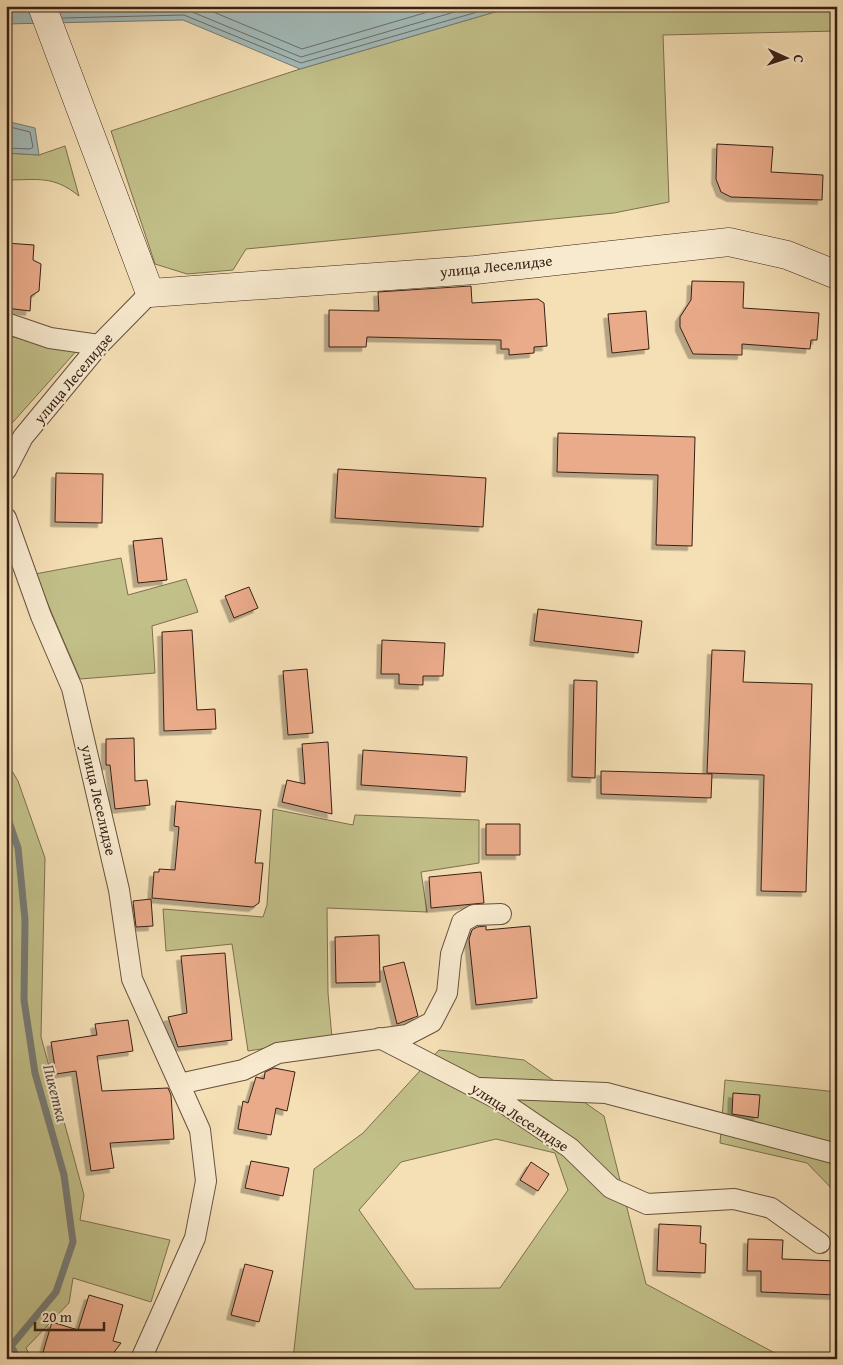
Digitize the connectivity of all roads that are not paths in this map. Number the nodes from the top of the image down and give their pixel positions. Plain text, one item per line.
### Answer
1 (42, 6) edge
2 (837, 275) edge
3 (150, 293) junction
4 (6, 323) edge
5 (99, 345) junction
6 (6, 470) edge
7 (6, 518) edge
8 (501, 914) dead end
9 (380, 1038) junction
10 (179, 1084) junction
11 (477, 1088) junction
12 (837, 1154) edge
13 (820, 1243) dead end
14 (142, 1359) edge

1 - 3 street
2 - 3 street, улица Леселидзе
3 - 5 street, улица Леселидзе
4 - 5 street
5 - 6 street, улица Леселидзе
7 - 10 street, улица Леселидзе
8 - 9 street
9 - 10 street
9 - 11 street, улица Леселидзе
10 - 14 street, улица Леселидзе
11 - 12 street
11 - 13 street, улица Леселидзе

